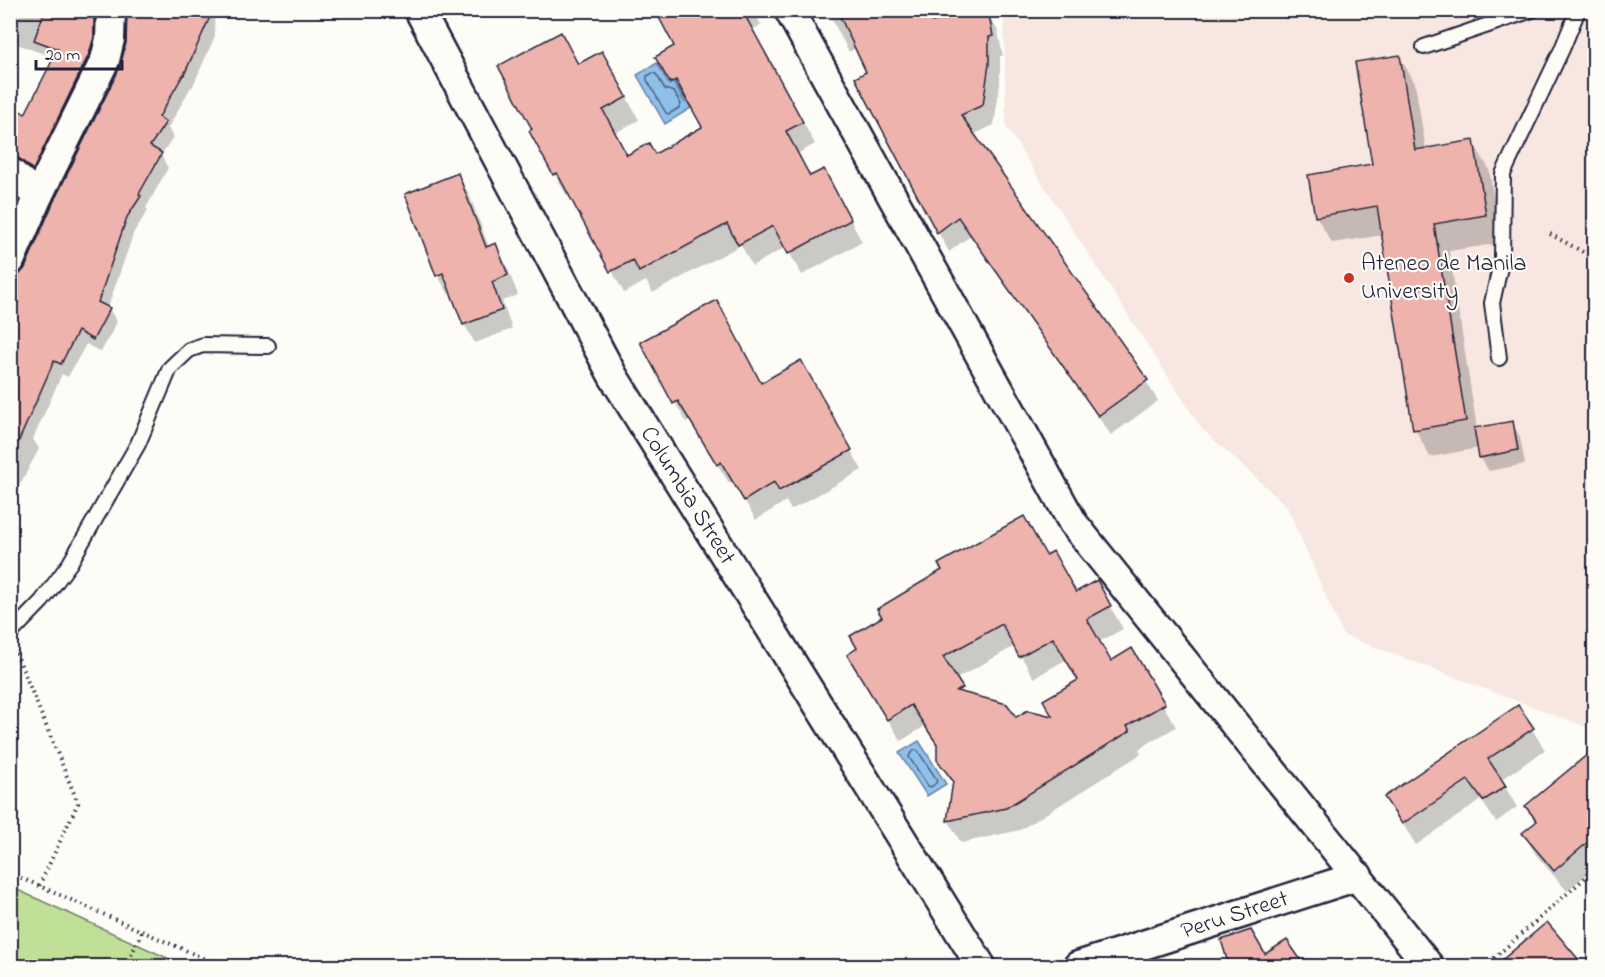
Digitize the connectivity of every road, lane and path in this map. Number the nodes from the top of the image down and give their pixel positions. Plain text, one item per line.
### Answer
1 (111, 10) edge
2 (419, 10) edge
3 (789, 10) edge
4 (1532, 10) edge
5 (1578, 10) edge
6 (1424, 47) dead end
7 (10, 172) edge
8 (38, 196) junction
9 (1550, 234) dead end
10 (1594, 258) edge
11 (10, 261) edge
12 (268, 346) dead end
13 (1499, 358) dead end
14 (10, 634) edge
15 (15, 650) dead end
16 (1594, 870) edge
17 (10, 873) edge
18 (1358, 876) junction
19 (39, 886) junction
20 (142, 931) junction
21 (126, 966) edge
22 (221, 966) edge
23 (981, 966) edge
24 (1078, 966) edge
25 (1429, 966) edge
26 (1485, 966) edge

1 - 8 street
2 - 23 street, Columbia Street
3 - 18 street
4 - 6 lane
5 - 13 lane
7 - 8 street
8 - 11 street
9 - 10 path
12 - 14 lane
15 - 19 path
16 - 26 path
17 - 19 path
18 - 24 street, Peru Street
18 - 25 street
19 - 20 path
20 - 21 path
20 - 22 path

